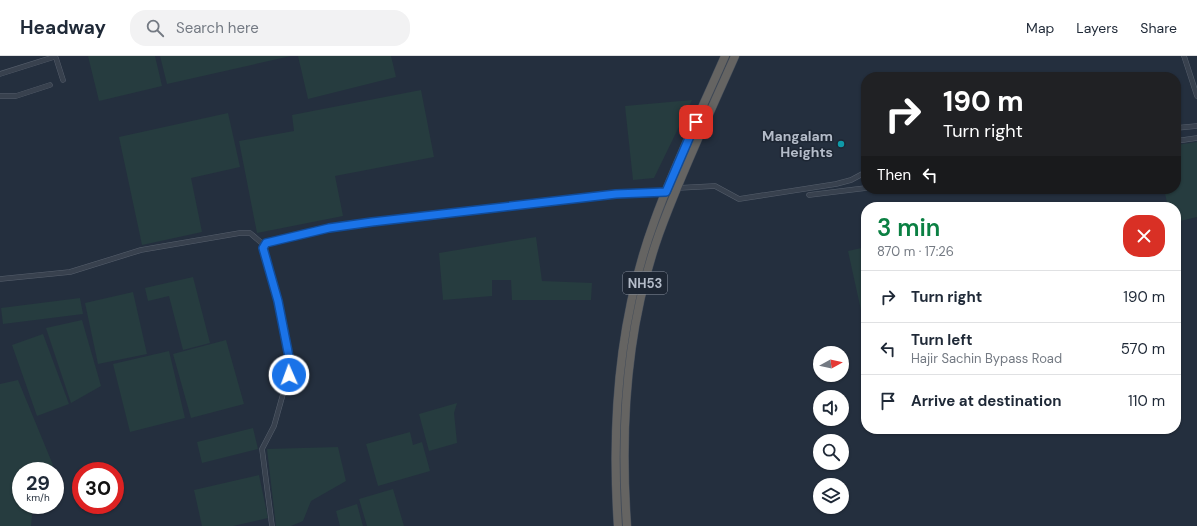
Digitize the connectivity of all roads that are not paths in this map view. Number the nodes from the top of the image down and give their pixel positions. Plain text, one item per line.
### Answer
1 (725, 56) edge
2 (735, 56) edge
3 (1184, 56) edge
4 (0, 74) edge
5 (63, 80) dead end
6 (50, 85) dead end
7 (0, 96) edge
8 (1197, 96) edge
9 (1197, 126) edge
10 (1181, 128) edge
11 (1197, 138) edge
12 (1181, 140) edge
13 (861, 175) edge
14 (677, 188) junction
15 (861, 189) edge
16 (666, 192) junction
17 (809, 195) dead end
18 (264, 245) junction
19 (0, 279) edge
20 (272, 526) edge
21 (618, 526) edge
22 (627, 526) edge

1 - 16 highway, NH53
2 - 14 highway, NH53
3 - 8 street
4 - 5 street
6 - 7 street
9 - 10 street
11 - 12 street
13 - 14 street
14 - 22 highway, NH53
15 - 17 street
16 - 18 street
16 - 21 highway, NH53
18 - 19 street
18 - 20 street

